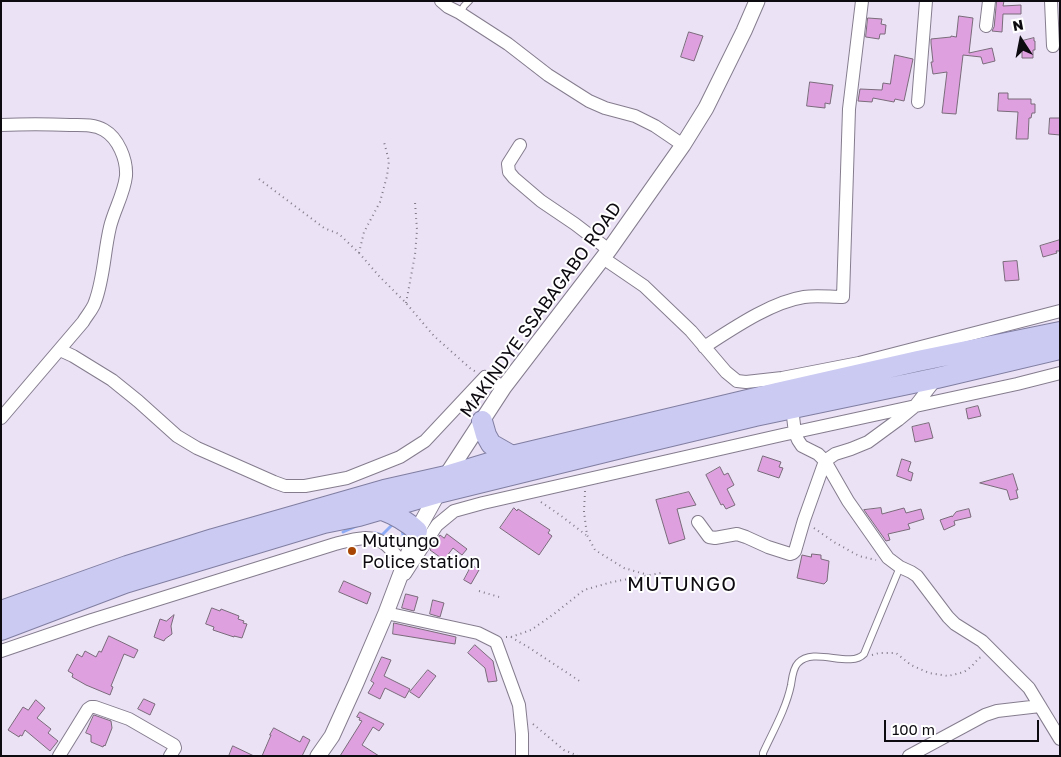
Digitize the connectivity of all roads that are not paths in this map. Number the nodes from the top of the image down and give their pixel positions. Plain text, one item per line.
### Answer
1 (441, 1) edge
2 (469, 1) edge
3 (758, 1) edge
4 (862, 1) edge
5 (926, 1) edge
6 (989, 1) edge
7 (1051, 1) edge
8 (460, 13) junction
9 (986, 26) dead end
10 (1053, 46) dead end
11 (918, 102) dead end
12 (1, 125) edge
13 (683, 145) junction
14 (520, 146) dead end
15 (606, 254) junction
16 (1060, 311) edge
17 (1060, 332) edge
18 (704, 347) junction
19 (1060, 349) edge
20 (60, 350) junction
21 (1060, 373) edge
22 (937, 378) junction
23 (504, 387) junction
24 (915, 406) junction
25 (792, 408) junction
26 (1, 418) edge
27 (482, 421) junction
28 (795, 433) junction
29 (512, 456) junction
30 (825, 461) junction
31 (442, 484) junction
32 (380, 509) junction
33 (698, 522) dead end
34 (417, 531) junction
35 (404, 564) junction
36 (900, 567) junction
37 (391, 598) junction
38 (1, 611) edge
39 (386, 613) junction
40 (1, 630) edge
41 (1, 651) edge
42 (1040, 706) junction
43 (1060, 739) edge
44 (59, 756) edge
45 (170, 756) edge
46 (318, 756) edge
47 (522, 756) edge
48 (763, 756) edge
49 (909, 756) edge

1 - 8 street
2 - 8 lane
3 - 13 street, MAKINDYE SSABAGABO ROAD
4 - 18 street
5 - 11 street
6 - 9 street
7 - 10 street
8 - 13 street
12 - 20 street
13 - 15 street, MAKINDYE SSABAGABO ROAD
14 - 15 street
15 - 18 street
15 - 23 street, MAKINDYE SSABAGABO ROAD
16 - 18 street
17 - 29 highway
19 - 22 highway
20 - 23 street
20 - 26 street
21 - 24 street
22 - 24 street
22 - 25 highway
23 - 27 street, MAKINDYE SSABAGABO ROAD
24 - 28 street
24 - 30 street
25 - 28 street
25 - 31 highway
27 - 29 highway
27 - 31 street, MAKINDYE SSABAGABO ROAD
28 - 30 street
28 - 37 street
29 - 31 highway
30 - 33 street
30 - 36 street
31 - 32 highway
31 - 34 street, MAKINDYE SSABAGABO ROAD
31 - 38 highway
32 - 34 highway
32 - 40 highway
34 - 35 street, MAKINDYE SSABAGABO ROAD
35 - 37 street, MAKINDYE SSABAGABO ROAD
35 - 41 street
36 - 42 street
36 - 48 lane
37 - 39 street, MAKINDYE SSABAGABO ROAD
39 - 46 street, MAKINDYE SSABAGABO ROAD
39 - 47 street
42 - 43 street
42 - 49 street
44 - 45 street

